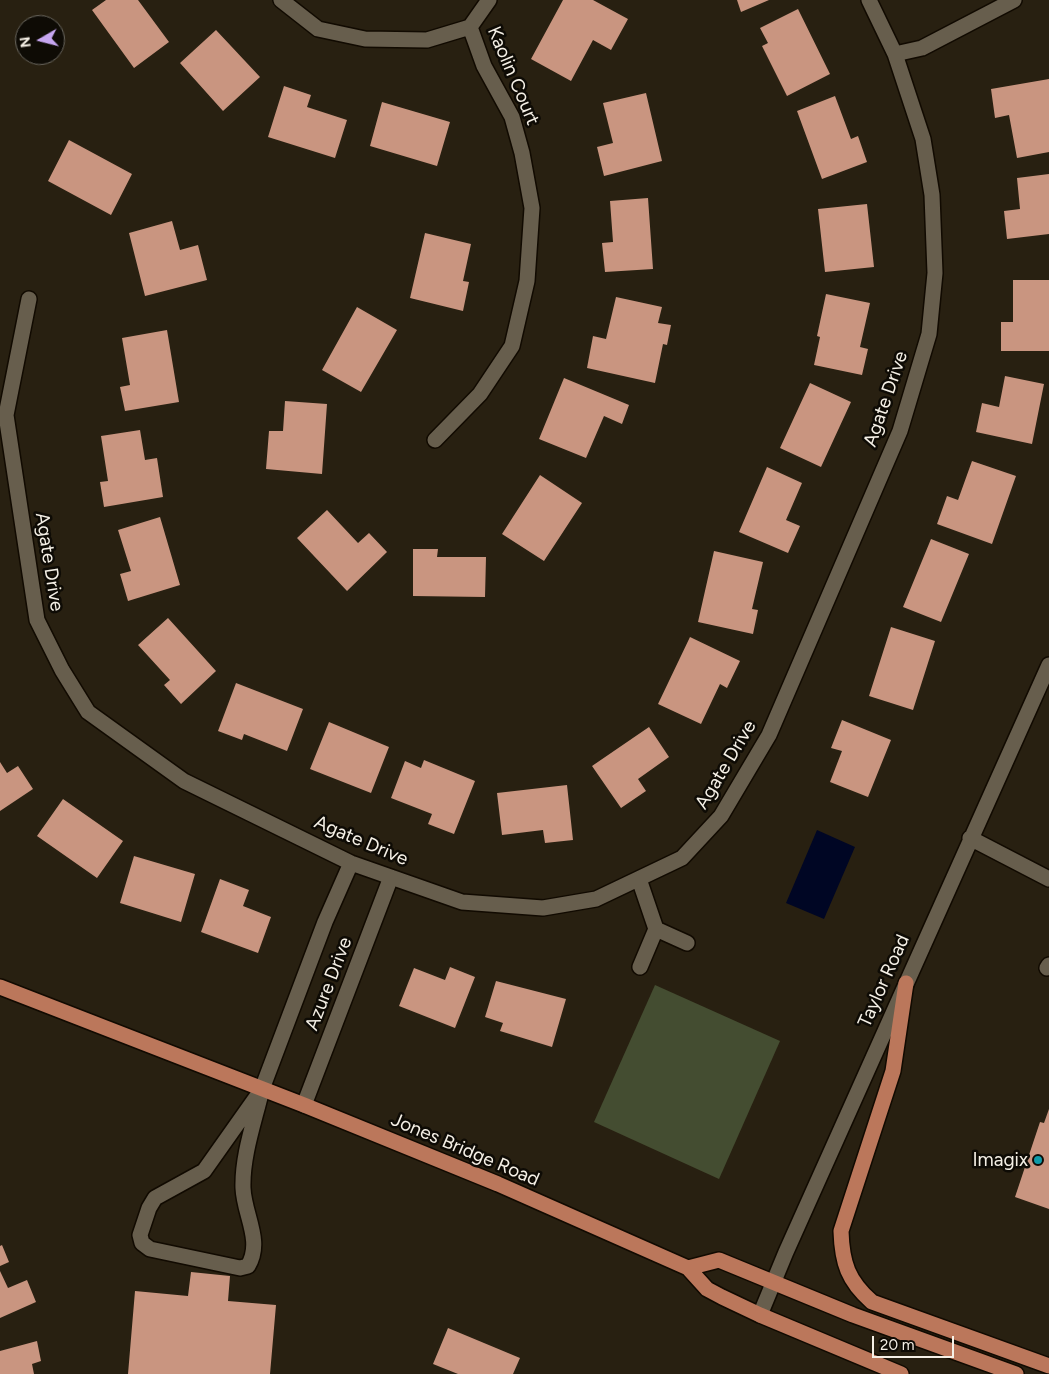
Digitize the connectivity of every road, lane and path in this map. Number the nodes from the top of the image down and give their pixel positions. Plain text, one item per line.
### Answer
1 (281, 0) edge
2 (488, 0) edge
3 (869, 0) edge
4 (1014, 0) edge
5 (470, 27) junction
6 (895, 54) junction
7 (29, 299) dead end
8 (435, 440) dead end
9 (1049, 665) edge
10 (970, 838) junction
11 (351, 863) junction
12 (391, 877) junction
13 (639, 879) junction
14 (1049, 879) edge
15 (656, 930) junction
16 (687, 943) dead end
17 (640, 967) dead end
18 (906, 983) junction
19 (0, 987) edge
20 (262, 1088) junction
21 (304, 1105) junction
22 (688, 1268) junction
23 (774, 1283) junction
24 (760, 1316) junction
25 (1049, 1366) edge
26 (901, 1374) edge
27 (1016, 1374) edge

1 - 5 street
2 - 5 street
3 - 6 street, Agate Drive
4 - 6 street
5 - 8 street, Kaolin Court
6 - 13 street, Agate Drive
7 - 11 street, Agate Drive
9 - 10 street, Taylor Road
10 - 14 street
10 - 18 street, Taylor Road
11 - 12 street, Agate Drive
11 - 20 street, Azure Drive
12 - 13 street, Agate Drive
12 - 21 street, Azure Drive
13 - 15 street
15 - 16 street
15 - 17 street
18 - 23 street, Taylor Road
18 - 25 main road
19 - 20 main road, Jones Bridge Road
20 - 20 street
20 - 21 main road, Jones Bridge Road
21 - 22 main road, Jones Bridge Road
22 - 23 main road
22 - 24 main road, Jones Bridge Road
23 - 24 street, Taylor Road
23 - 27 main road
24 - 26 main road, Jones Bridge Road

